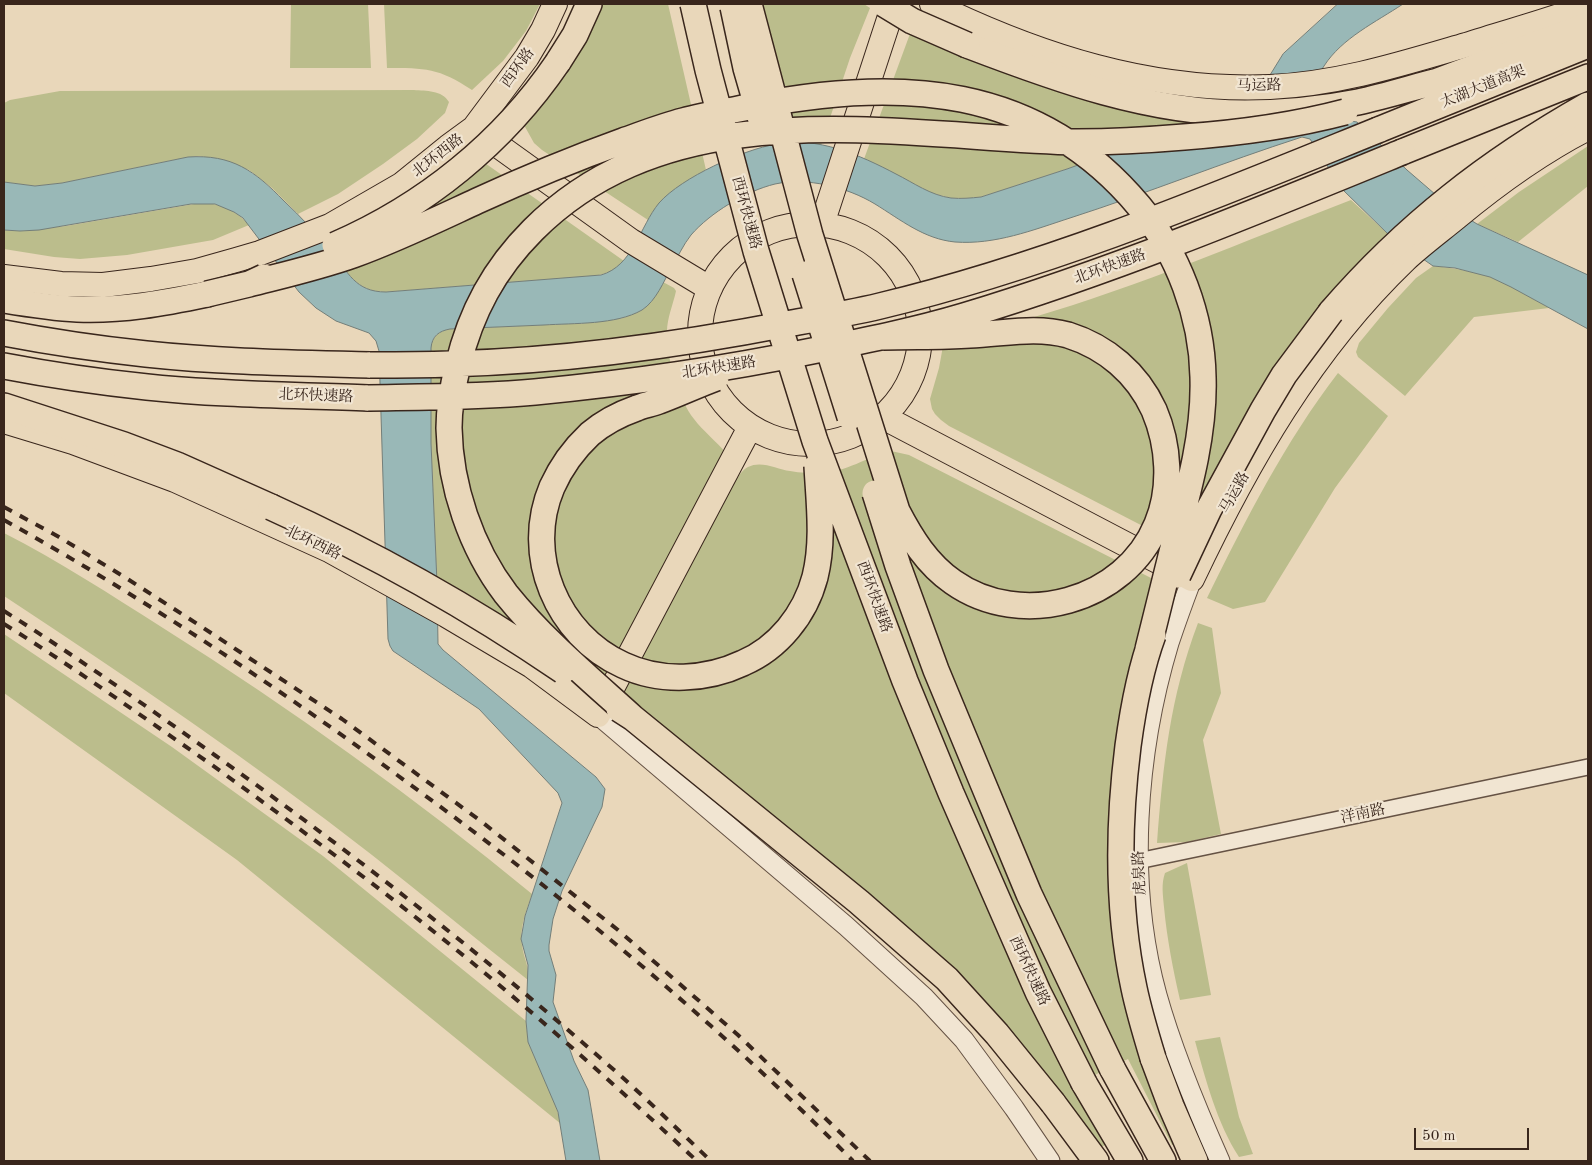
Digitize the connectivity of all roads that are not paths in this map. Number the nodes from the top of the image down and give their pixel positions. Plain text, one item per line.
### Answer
1 (555, 4) edge
2 (589, 4) edge
3 (693, 4) edge
4 (732, 4) edge
5 (748, 4) edge
6 (884, 4) edge
7 (894, 4) edge
8 (932, 4) edge
9 (1588, 6) edge
10 (1588, 25) edge
11 (1588, 45) edge
12 (1588, 77) edge
13 (1588, 105) edge
14 (1345, 108) junction
15 (474, 128) junction
16 (1588, 128) edge
17 (1378, 130) joint
18 (1402, 152) joint
19 (1459, 203) junction
20 (825, 215) junction
21 (4, 277) edge
22 (249, 284) junction
23 (709, 288) junction
24 (4, 300) edge
25 (4, 333) edge
26 (883, 337) junction
27 (748, 364) junction
28 (4, 366) edge
29 (4, 406) edge
30 (883, 418) junction
31 (4, 421) edge
32 (750, 427) junction
33 (815, 441) junction
34 (1192, 579) junction
35 (1148, 649) junction
36 (598, 715) junction
37 (633, 718) junction
38 (1588, 768) edge
39 (1138, 861) junction
40 (1050, 1161) edge
41 (1096, 1161) edge
42 (1130, 1161) edge
43 (1163, 1161) edge
44 (1195, 1161) edge
45 (1220, 1161) edge

1 - 15 main road, 西环路
2 - 22 highway, bridge
3 - 33 highway, 西环快速路, bridge
4 - 43 highway, bridge
5 - 26 highway, bridge
6 - 14 highway, bridge
7 - 20 main road
8 - 9 main road, 马运路
10 - 14 highway
11 - 17 highway, 太湖大道高架
12 - 18 highway, 太湖大道高架
13 - 19 highway
14 - 37 highway, bridge
15 - 21 main road, 北环西路
15 - 23 main road
16 - 19 main road, 马运路
17 - 25 highway, 北环快速路, bridge
18 - 26 highway, 北环快速路, bridge
19 - 34 main road, 马运路
19 - 35 highway, bridge
20 - 23 main road
20 - 30 main road
22 - 24 highway, bridge
22 - 35 highway, bridge
23 - 32 main road
26 - 27 highway, 北环快速路, bridge
27 - 28 highway, 北环快速路, bridge
27 - 33 highway, bridge
29 - 37 highway, bridge
30 - 32 main road
30 - 34 main road
31 - 36 main road, 北环西路
32 - 36 main road
33 - 42 highway, 西环快速路, bridge
34 - 39 street, 虎泉路
35 - 44 highway, bridge
36 - 40 street
37 - 41 highway, bridge
38 - 39 street, 洋南路
39 - 45 street, 虎泉路

